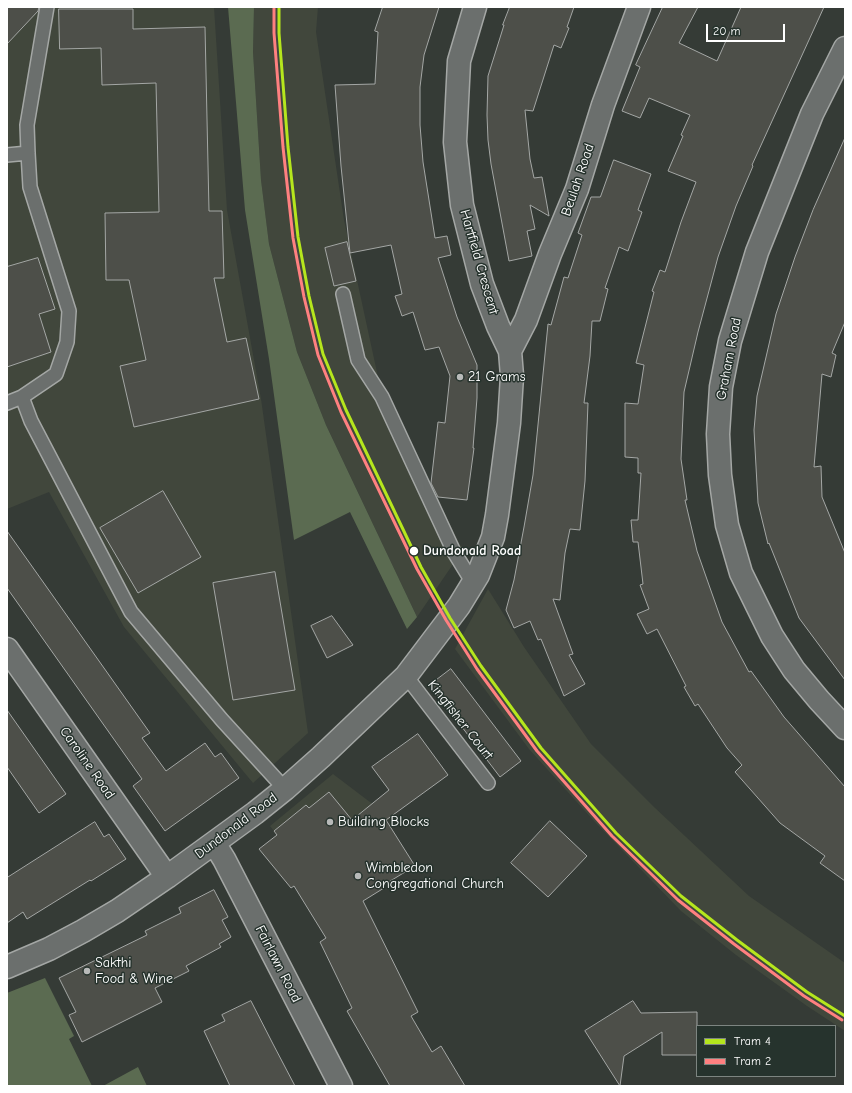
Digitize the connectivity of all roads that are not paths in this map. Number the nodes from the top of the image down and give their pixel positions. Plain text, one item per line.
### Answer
1 (47, 7) edge
2 (475, 7) edge
3 (639, 7) edge
4 (845, 48) edge
5 (28, 153) junction
6 (7, 155) edge
7 (343, 294) dead end
8 (510, 351) junction
9 (22, 397) junction
10 (7, 403) edge
11 (473, 583) junction
12 (7, 649) edge
13 (406, 676) junction
14 (845, 728) edge
15 (488, 783) dead end
16 (285, 789) junction
17 (214, 843) junction
18 (167, 877) junction
19 (7, 967) edge
20 (341, 1086) edge

1 - 5 lane
2 - 8 street, Hartfield Crescent
3 - 8 street, Beulah Road
4 - 14 street, Graham Road
5 - 6 lane
5 - 9 lane
7 - 11 lane
8 - 11 street, Hartfield Crescent
9 - 10 lane
9 - 16 lane
11 - 13 street, Dundonald Road
12 - 18 street, Caroline Road
13 - 15 lane, Kingfisher Court
13 - 16 street, Dundonald Road
16 - 17 street, Dundonald Road
17 - 18 street, Dundonald Road
17 - 20 street, Fairlawn Road
18 - 19 street, Dundonald Road

